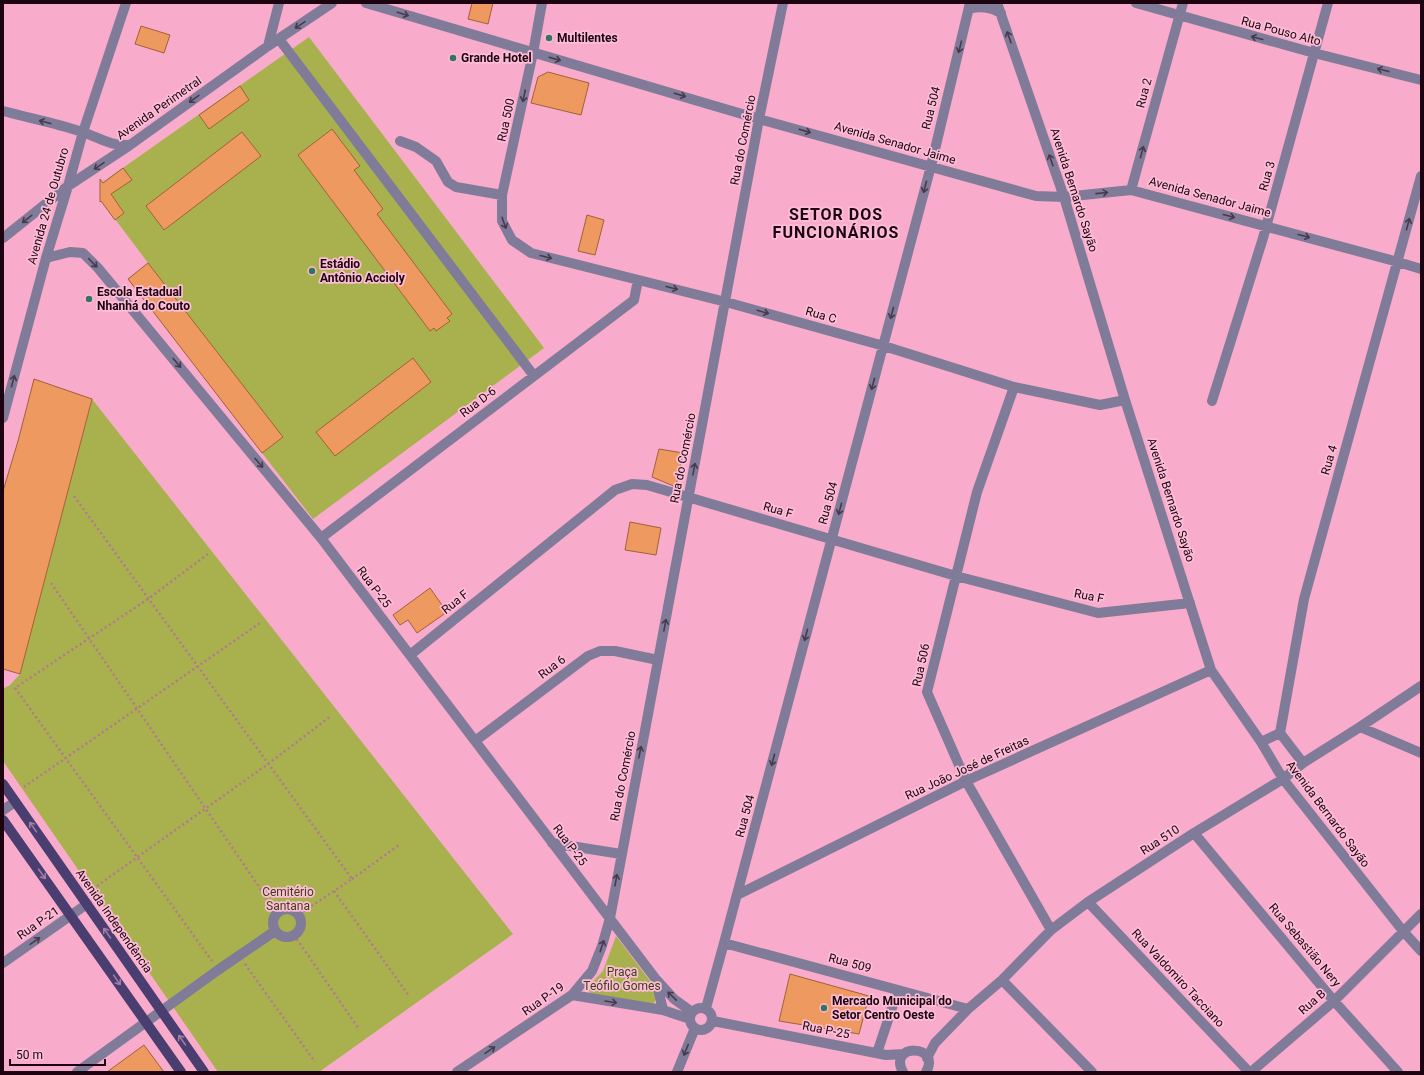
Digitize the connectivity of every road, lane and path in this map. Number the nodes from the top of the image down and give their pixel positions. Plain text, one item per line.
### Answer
1 (126, 3) edge
2 (279, 3) edge
3 (332, 3) edge
4 (366, 3) edge
5 (542, 3) edge
6 (783, 3) edge
7 (1136, 3) edge
8 (1183, 3) edge
9 (1328, 3) edge
10 (970, 6) edge
11 (999, 8) edge
12 (1179, 16) junction
13 (279, 39) junction
14 (268, 46) junction
15 (533, 53) junction
16 (1314, 53) junction
17 (1421, 80) edge
18 (3, 112) edge
19 (759, 119) junction
20 (83, 132) junction
21 (400, 141) dead end
22 (130, 145) junction
23 (931, 166) junction
24 (1421, 176) edge
25 (68, 186) junction
26 (1131, 190) junction
27 (502, 195) junction
28 (1064, 197) junction
29 (1266, 226) junction
30 (3, 238) edge
31 (512, 240) joint
32 (46, 258) junction
33 (1398, 262) junction
34 (1421, 269) edge
35 (638, 280) junction
36 (726, 302) junction
37 (884, 346) junction
38 (534, 376) junction
39 (1014, 387) junction
40 (1125, 400) junction
41 (1212, 401) dead end
42 (3, 418) edge
43 (74, 496) dead end
44 (689, 497) junction
45 (321, 538) junction
46 (831, 539) junction
47 (208, 554) dead end
48 (956, 576) junction
49 (51, 583) dead end
50 (148, 599) junction
51 (1190, 603) junction
52 (260, 623) dead end
53 (89, 638) junction
54 (410, 655) junction
55 (658, 660) junction
56 (197, 666) junction
57 (1211, 670) junction
58 (1421, 686) edge
59 (137, 708) junction
60 (330, 716) dead end
61 (1360, 727) junction
62 (1280, 733) junction
63 (475, 741) junction
64 (1261, 742) junction
65 (1421, 753) edge
66 (64, 758) junction
67 (1303, 763) junction
68 (268, 764) junction
69 (1283, 779) junction
70 (966, 781) junction
71 (3, 784) edge
72 (24, 787) dead end
73 (15, 802) junction
74 (206, 808) junction
75 (3, 810) edge
76 (3, 820) edge
77 (1194, 833) junction
78 (552, 843) junction
79 (399, 845) dead end
80 (621, 854) junction
81 (137, 857) junction
82 (352, 879) junction
83 (97, 886) dead end
84 (334, 891) junction
85 (737, 895) junction
86 (1088, 902) junction
87 (87, 904) junction
88 (277, 913) junction
89 (1421, 914) edge
90 (71, 916) junction
91 (298, 916) junction
92 (610, 918) junction
93 (1051, 930) junction
94 (275, 931) junction
95 (1403, 931) junction
96 (294, 935) junction
97 (724, 943) junction
98 (1421, 951) edge
99 (238, 956) junction
100 (3, 963) edge
101 (218, 970) junction
102 (655, 978) junction
103 (1002, 980) junction
104 (898, 990) junction
105 (572, 995) junction
106 (409, 996) dead end
107 (1334, 1000) junction
108 (706, 1008) junction
109 (968, 1009) junction
110 (663, 1010) junction
111 (162, 1011) junction
112 (692, 1020) junction
113 (713, 1021) junction
114 (146, 1022) junction
115 (359, 1029) dead end
116 (935, 1043) junction
117 (919, 1050) junction
118 (882, 1054) junction
119 (904, 1054) junction
120 (315, 1062) dead end
121 (928, 1067) edge
122 (902, 1070) edge
123 (76, 1072) edge
124 (181, 1072) edge
125 (204, 1072) edge
126 (457, 1072) edge
127 (677, 1072) edge
128 (1092, 1072) edge
129 (1250, 1072) edge
130 (1398, 1072) edge

1 - 20 street, Avenida 24 de Outubro
2 - 14 street
3 -> 13 street, Avenida Perimetral
4 -> 15 street, Avenida Senador Jaime
5 - 15 street, Rua 500
6 - 19 street, Rua do Comércio
7 - 12 street, Rua Pouso Alto
8 - 12 street, Rua 2
9 - 16 street, Rua 3
10 - 11 street
10 -> 23 street, Rua 504
28 -> 11 street, Avenida Bernardo Sayão
16 -> 12 street, Rua Pouso Alto
26 -> 12 street, Rua 2
13 - 14 street, Avenida Perimetral
13 - 38 street
14 -> 22 street, Avenida Perimetral
15 -> 19 street, Avenida Senador Jaime
15 -> 27 street, Rua 500
17 -> 16 street, Rua Pouso Alto
16 - 29 street, Rua 3
20 -> 18 street
19 -> 23 street, Avenida Senador Jaime
19 - 36 street, Rua do Comércio
20 - 22 street
20 - 25 street, Avenida 24 de Outubro
21 - 27 street
22 -> 25 street, Avenida Perimetral
23 - 28 street, Avenida Senador Jaime
23 -> 37 street, Rua 504
33 -> 24 street, Rua 4
25 -> 30 street, Avenida Perimetral
25 - 32 street, Avenida 24 de Outubro
28 -> 26 street, Avenida Senador Jaime
26 -> 29 street, Avenida Senador Jaime
27 -> 31 street, Rua 500
28 - 40 street, Avenida Bernardo Sayão
29 -> 33 street, Avenida Senador Jaime
29 - 41 street, Rua 3
31 -> 35 street, Rua C
42 -> 32 street, Avenida 24 de Outubro
32 -> 45 street, Rua P-25
33 - 34 street, Avenida Senador Jaime
33 - 62 street, Rua 4
35 -> 36 street, Rua C
35 - 38 street, Rua D-6
36 -> 37 street, Rua C
44 -> 36 street, Rua do Comércio
37 - 39 street, Rua C
37 -> 46 street, Rua 504
38 - 45 street, Rua D-6
39 - 40 street, Rua C
39 - 48 street, Rua 506
40 - 51 street, Avenida Bernardo Sayão
43 - 50 path
44 - 46 street, Rua F
44 - 54 street, Rua F
55 -> 44 street, Rua do Comércio
45 - 54 street, Rua P-25
46 - 48 street, Rua F
46 -> 85 street, Rua 504
47 - 50 path
48 - 51 street, Rua F
48 - 70 street, Rua 506
49 - 53 path
50 - 53 path
50 - 56 path
51 - 57 street, Avenida Bernardo Sayão
52 - 56 path
53 - 59 path
53 - 66 path
54 - 63 street, Rua P-25
55 - 63 street, Rua 6
80 -> 55 street, Rua do Comércio
56 - 59 path
56 - 68 path
57 - 64 street, Avenida Bernardo Sayão
57 - 70 street, Rua João José de Freitas
58 - 61 street, Rua 510
59 - 66 path
59 - 74 path
60 - 68 path
61 - 65 street
61 - 67 street, Rua 510
62 - 64 street
62 - 67 street
63 - 78 street, Rua P-25
64 - 69 street, Avenida Bernardo Sayão
66 - 72 path
66 - 81 path
67 - 69 street, Rua 510
68 - 74 path
68 - 82 path
69 - 77 street, Rua 510
69 - 95 street, Avenida Bernardo Sayão
70 - 85 street, Rua João José de Freitas
70 - 93 street, Rua 506
71 - 73 main road, Avenida Independência
73 - 75 street
87 -> 73 main road, Avenida Independência
74 - 81 path
74 - 88 path
76 -> 90 main road
77 - 86 street, Rua 510
77 - 107 street, Rua Sebastião Nery
78 - 80 street
78 - 92 street, Rua P-25
79 - 82 path
92 -> 80 street, Rua do Comércio
81 - 83 path
81 - 101 path
82 - 84 path
84 - 91 path
84 - 106 path
85 - 97 street, Rua 504
86 - 93 street, Rua 510
86 - 129 street, Rua Valdomiro Tacciano
87 - 90 street, Rua P-21
111 -> 87 main road, Avenida Independência
88 - 91 street
88 - 94 street
89 - 95 street, Rua B
100 -> 90 street, Rua P-21
90 -> 114 main road
91 - 96 street
92 - 102 street, Rua P-25
105 -> 92 street, Rua P-19
93 - 103 street, Rua 510
94 - 96 street
94 - 99 street
95 - 98 street, Avenida Bernardo Sayão
95 - 107 street, Rua B
96 - 115 path
97 - 104 street, Rua 509
97 - 108 street, Rua 504
99 - 101 street
99 - 120 path
101 - 111 street
102 - 110 street, Rua P-25
112 -> 102 street, Rua P-25
103 - 109 street, Rua 510
103 - 128 street
104 - 109 street, Rua 509
104 - 118 street
105 -> 110 street
126 -> 105 street, Rua P-19
107 - 129 street, Rua B
107 - 130 street, Rua Sebastião Nery
108 - 112 street
108 - 113 street
109 - 116 street, Rua 510
110 - 112 street
111 - 114 street
125 -> 111 main road, Avenida Independência
112 - 113 street
112 -> 127 street
113 - 118 street, Rua P-25
114 - 123 street
114 - 124 main road
116 - 117 street, Rua 510
116 - 121 street, Rua 510
117 - 119 street, Rua 510
117 - 121 street
118 - 119 street, Rua P-25
118 - 122 street, Rua P-25
119 - 122 street

